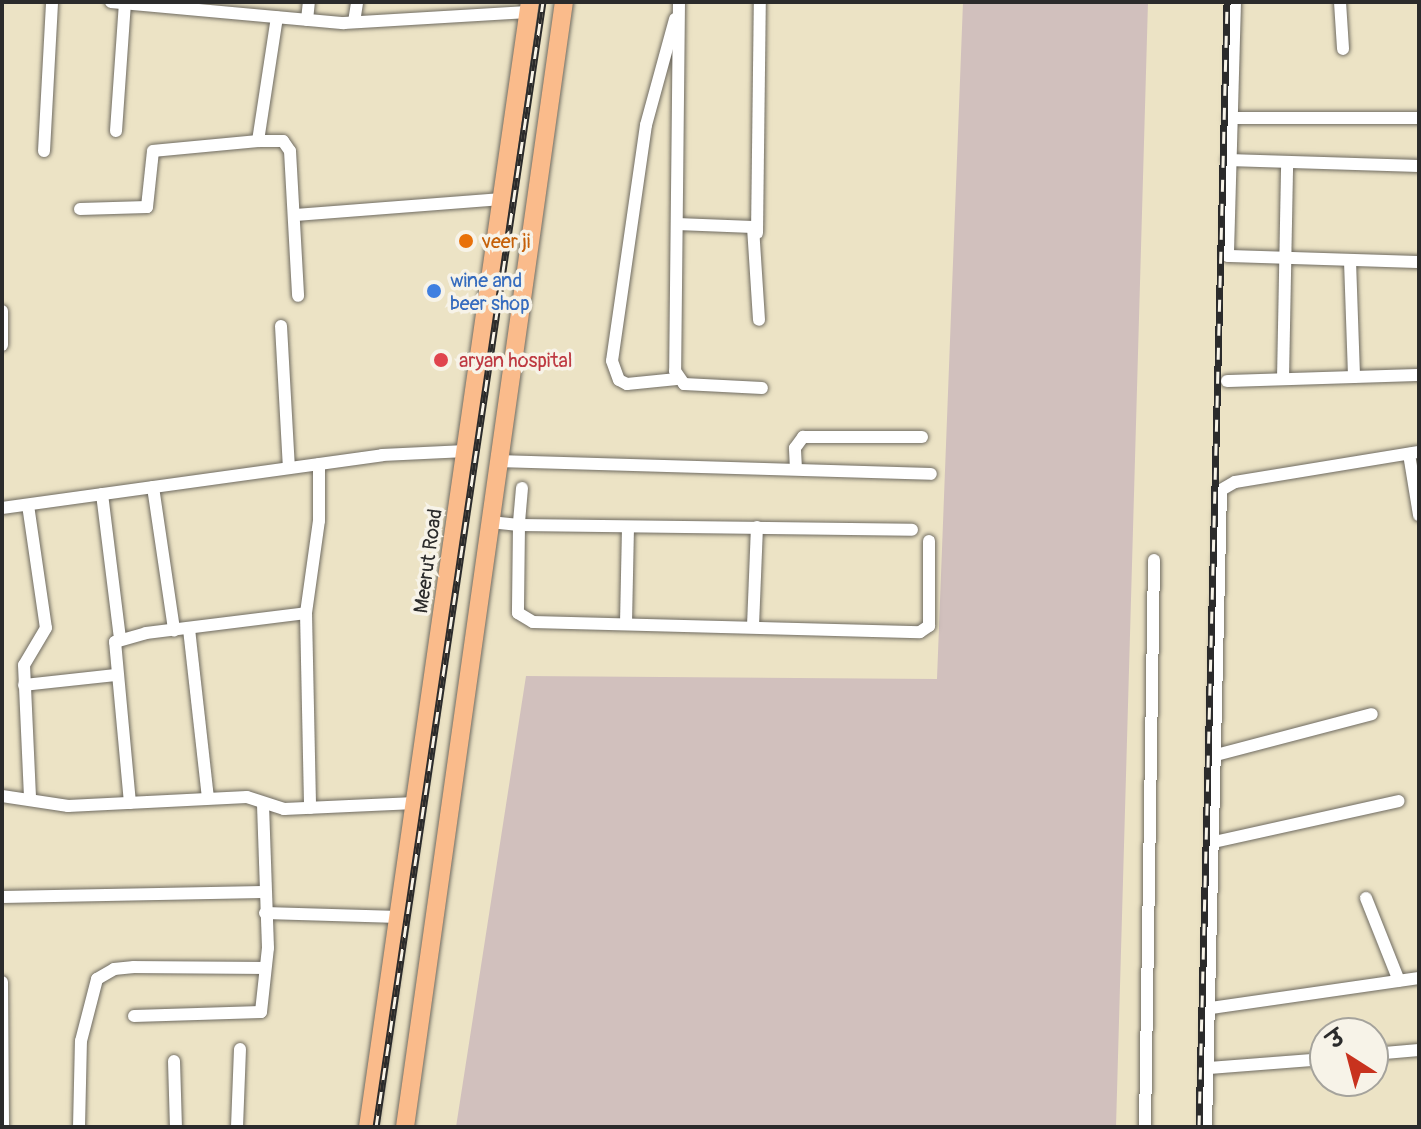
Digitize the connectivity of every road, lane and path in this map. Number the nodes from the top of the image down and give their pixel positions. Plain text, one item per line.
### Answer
1 (52, 2) edge
2 (111, 2) edge
3 (309, 2) edge
4 (357, 2) edge
5 (564, 2) edge
6 (760, 2) edge
7 (1235, 2) edge
8 (1340, 2) edge
9 (125, 3) edge
10 (679, 4) edge
11 (213, 6) edge
12 (529, 7) edge
13 (277, 17) junction
14 (307, 20) junction
15 (354, 22) junction
16 (1343, 49) dead end
17 (1230, 118) junction
18 (1419, 118) edge
19 (116, 131) dead end
20 (258, 141) junction
21 (44, 151) dead end
22 (1228, 160) junction
23 (1287, 162) junction
24 (1419, 166) edge
25 (502, 199) junction
26 (80, 209) dead end
27 (295, 215) junction
28 (677, 224) junction
29 (757, 233) junction
30 (1288, 260) junction
31 (1350, 261) junction
32 (1419, 262) edge
33 (298, 296) dead end
34 (2, 311) edge
35 (759, 320) dead end
36 (281, 326) dead end
37 (2, 345) edge
38 (1419, 375) edge
39 (1354, 377) junction
40 (677, 379) junction
41 (1283, 379) junction
42 (1227, 381) dead end
43 (762, 388) dead end
44 (922, 437) dead end
45 (466, 451) junction
46 (1414, 453) edge
47 (497, 461) junction
48 (319, 464) junction
49 (289, 468) junction
50 (796, 469) junction
51 (931, 474) dead end
52 (153, 487) junction
53 (522, 488) dead end
54 (102, 494) junction
55 (28, 505) junction
56 (2, 508) edge
57 (1419, 515) edge
58 (490, 522) junction
59 (519, 525) junction
60 (628, 527) junction
61 (757, 527) junction
62 (912, 530) dead end
63 (929, 541) dead end
64 (1154, 560) dead end
65 (306, 613) junction
66 (626, 623) junction
67 (753, 626) junction
68 (189, 629) junction
69 (174, 630) junction
70 (120, 638) junction
71 (116, 675) junction
72 (24, 685) junction
73 (1372, 714) dead end
74 (1216, 755) junction
75 (2, 796) edge
76 (208, 798) junction
77 (30, 799) junction
78 (1399, 801) dead end
79 (130, 803) junction
80 (415, 803) junction
81 (263, 804) junction
82 (310, 808) junction
83 (1214, 842) junction
84 (263, 892) junction
85 (2, 897) edge
86 (1366, 898) dead end
87 (265, 913) junction
88 (399, 917) junction
89 (263, 968) junction
90 (1419, 978) edge
91 (1399, 981) junction
92 (2, 982) edge
93 (1211, 1008) junction
94 (134, 1016) dead end
95 (2, 1018) edge
96 (240, 1049) dead end
97 (1419, 1050) edge
98 (1389, 1053) edge
99 (1309, 1060) edge
100 (174, 1061) dead end
101 (1209, 1068) junction
102 (2, 1090) edge
103 (3, 1127) edge
104 (79, 1127) edge
105 (176, 1127) edge
106 (237, 1127) edge
107 (368, 1127) edge
108 (405, 1127) edge
109 (1145, 1127) edge
110 (1206, 1127) edge

1 - 21 street
2 - 9 street
3 - 14 street
4 - 15 street
5 - 47 highway
6 - 29 street
7 - 17 street
8 - 16 street
9 - 11 street
9 - 19 street
10 - 28 street
10 - 40 street
11 - 13 street
12 - 15 street
12 - 25 highway, Meerut Road
13 - 14 street
13 - 20 street
14 - 15 street
17 - 18 street
17 - 22 street
20 - 26 street
20 - 27 street
22 - 23 street
22 - 30 street
23 - 24 street
23 - 30 street
25 - 27 street
25 - 45 highway, Meerut Road
27 - 33 street
28 - 29 street
28 - 40 street
29 - 35 street
30 - 31 street
30 - 41 street
31 - 32 street
31 - 39 street
34 - 37 street
36 - 49 street
38 - 39 street
39 - 41 street
40 - 43 street
41 - 42 street
44 - 50 street
45 - 48 street
45 - 80 highway, Meerut Road
46 - 57 street
46 - 74 street
47 - 50 street
47 - 58 highway
48 - 49 street
48 - 65 street
49 - 52 street
50 - 51 street
52 - 54 street
52 - 69 street
53 - 59 street
54 - 55 street
54 - 70 street
55 - 56 street
55 - 72 street
58 - 59 street
58 - 108 highway
59 - 60 street
59 - 66 street
60 - 61 street
60 - 66 street
61 - 62 street
61 - 67 street
63 - 67 street
64 - 109 street
65 - 68 street
65 - 82 street
66 - 67 street
68 - 69 street
68 - 76 street
69 - 70 street
70 - 71 street
71 - 72 street
71 - 79 street
72 - 77 street
73 - 74 street
74 - 83 street
75 - 77 street
76 - 79 street
76 - 81 street
77 - 79 street
78 - 83 street
80 - 82 street
80 - 88 highway, Meerut Road
81 - 82 street
81 - 84 street
83 - 93 street
84 - 85 street
84 - 87 street
86 - 91 street
87 - 88 street
87 - 89 street
88 - 107 highway, Meerut Road
89 - 94 street
89 - 104 street
90 - 91 street
91 - 93 street
92 - 95 street
93 - 101 street
95 - 102 street
96 - 106 street
97 - 98 street
99 - 101 street
100 - 105 street
101 - 110 street
102 - 103 street

